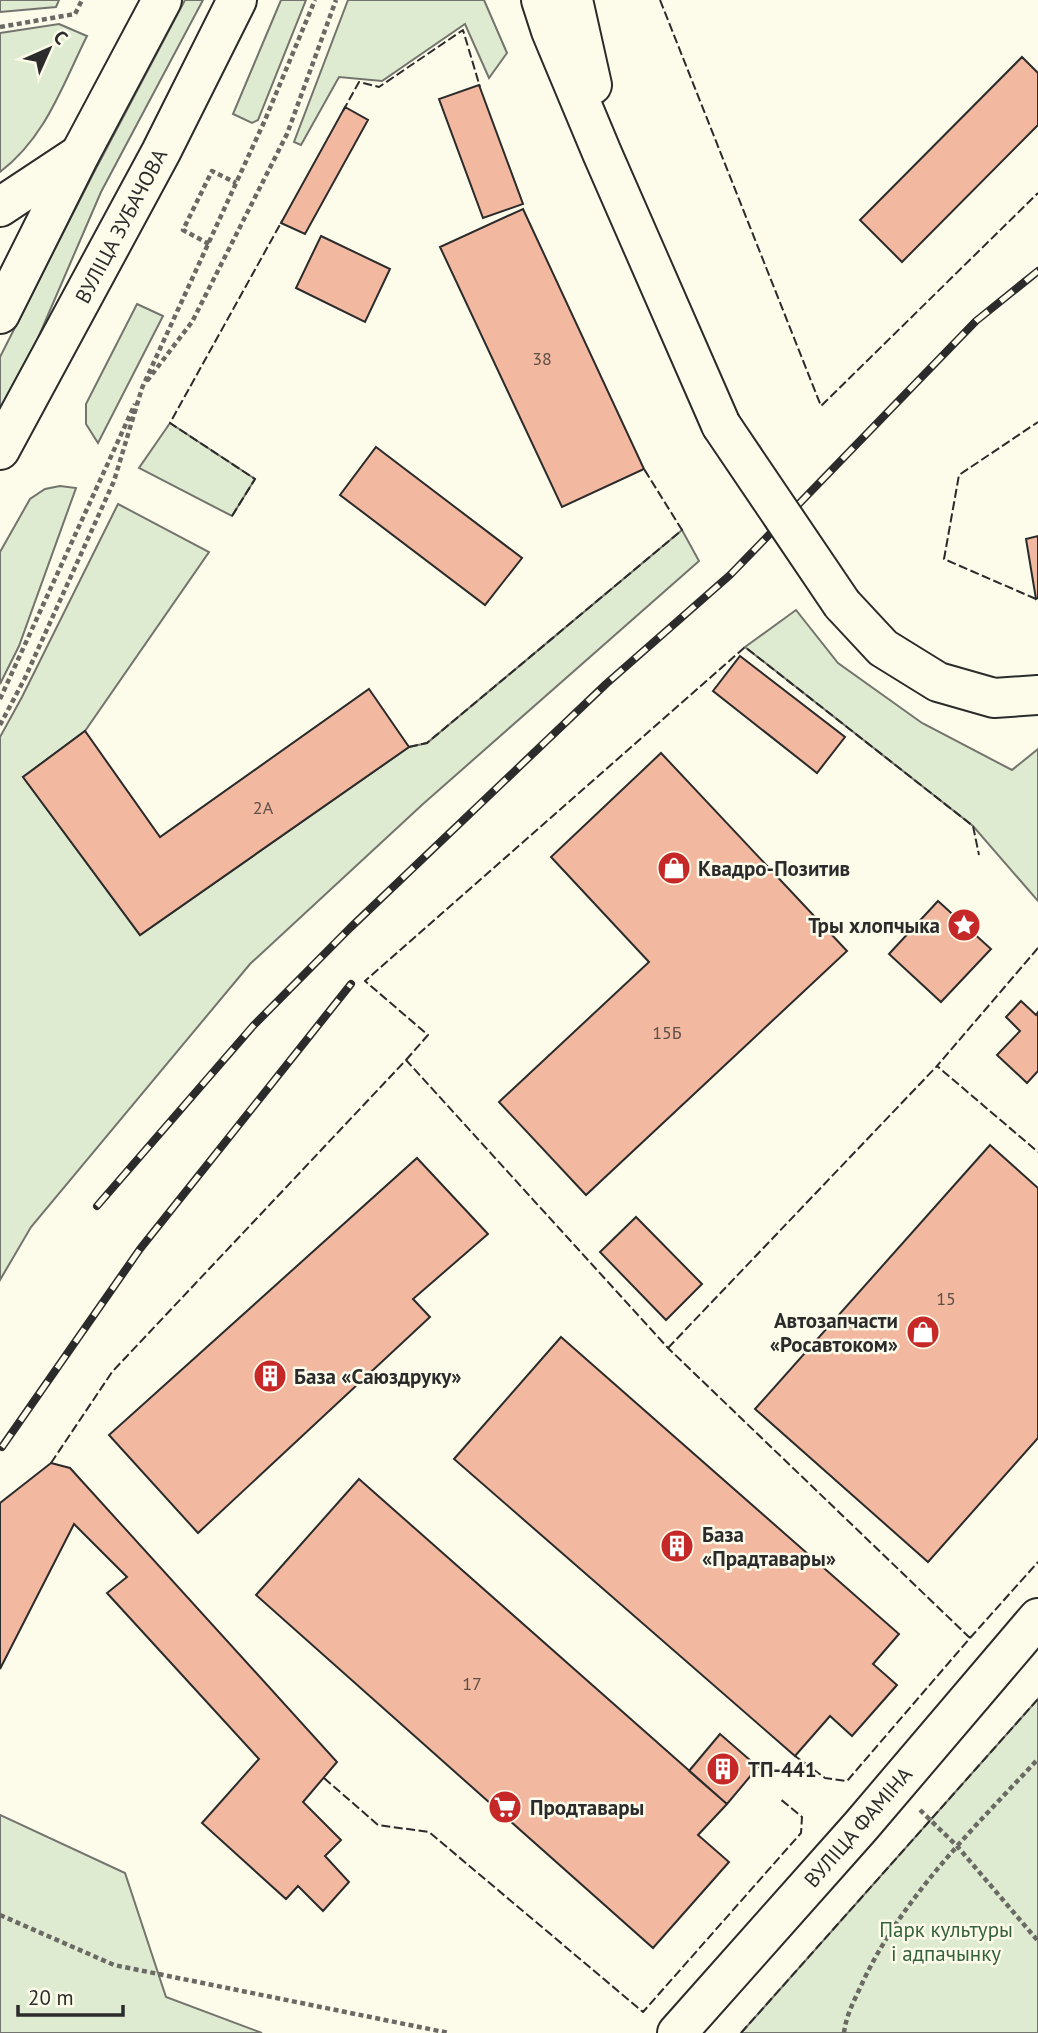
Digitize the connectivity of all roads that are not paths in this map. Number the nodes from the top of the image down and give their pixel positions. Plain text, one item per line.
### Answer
1 (162, 0) edge
2 (237, 0) edge
3 (541, 0) edge
4 (573, 0) edge
5 (602, 153) junction
6 (80, 154) junction
7 (0, 207) edge
8 (0, 314) edge
9 (0, 450) edge
10 (1038, 695) edge
11 (1038, 1618) edge
12 (677, 2033) edge

1 - 6 main road
2 - 9 main road, ВУЛІЦА ЗУБАЧОВА
3 - 5 main road
4 - 5 main road
5 - 10 main road, bridge
6 - 7 main road
6 - 8 main road
11 - 12 main road, ВУЛІЦА ФАМІНА

